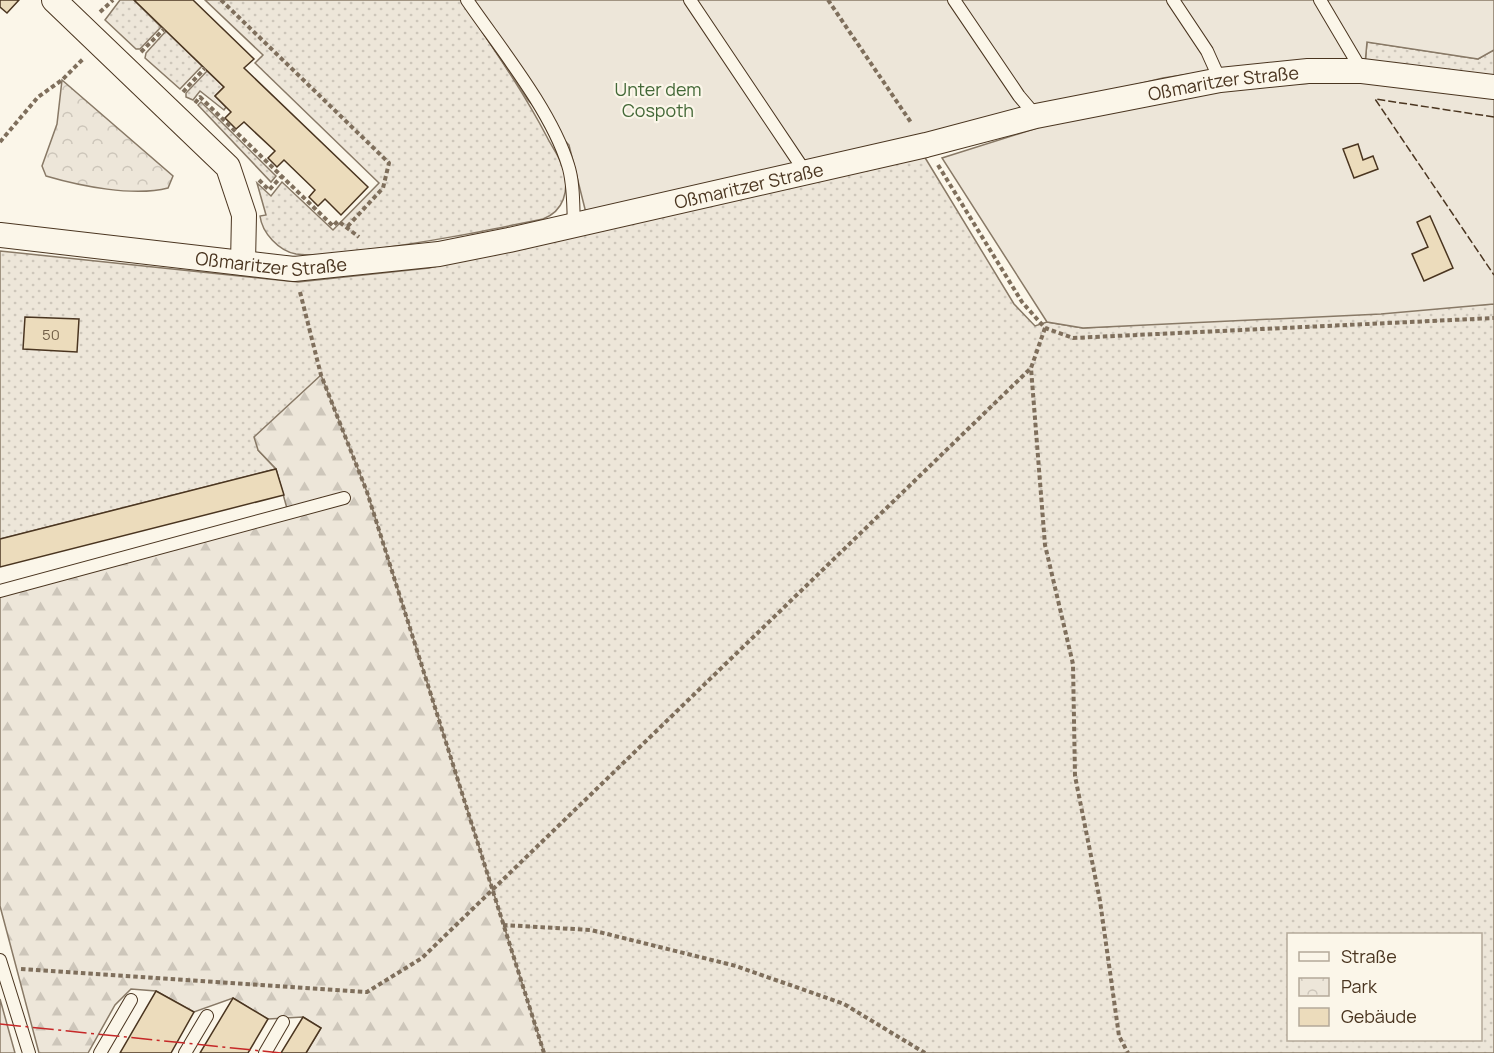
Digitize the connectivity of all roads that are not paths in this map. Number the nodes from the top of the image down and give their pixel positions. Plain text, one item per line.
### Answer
1 (54, 0) edge
2 (467, 0) edge
3 (690, 0) edge
4 (954, 0) edge
5 (1173, 0) edge
6 (1320, 0) edge
7 (1362, 71) junction
8 (1220, 80) junction
9 (1494, 87) edge
10 (1036, 116) junction
11 (806, 173) junction
12 (574, 225) junction
13 (0, 235) edge
14 (243, 263) junction
15 (344, 498) dead end
16 (0, 591) edge
17 (1, 964) edge
18 (131, 1000) dead end
19 (207, 1016) dead end
20 (283, 1022) dead end
21 (29, 1053) edge
22 (100, 1053) edge
23 (185, 1053) edge
24 (265, 1053) edge

1 - 14 street
2 - 12 lane
3 - 11 lane
4 - 10 lane
5 - 8 lane
6 - 7 lane
7 - 8 street, Oßmaritzer Straße
7 - 9 street, Oßmaritzer Straße
8 - 10 street, Oßmaritzer Straße
10 - 11 street, Oßmaritzer Straße
11 - 12 street, Oßmaritzer Straße
12 - 14 street, Oßmaritzer Straße
13 - 14 street, Oßmaritzer Straße
15 - 16 lane
17 - 21 lane
18 - 22 lane
19 - 23 lane
20 - 24 lane

